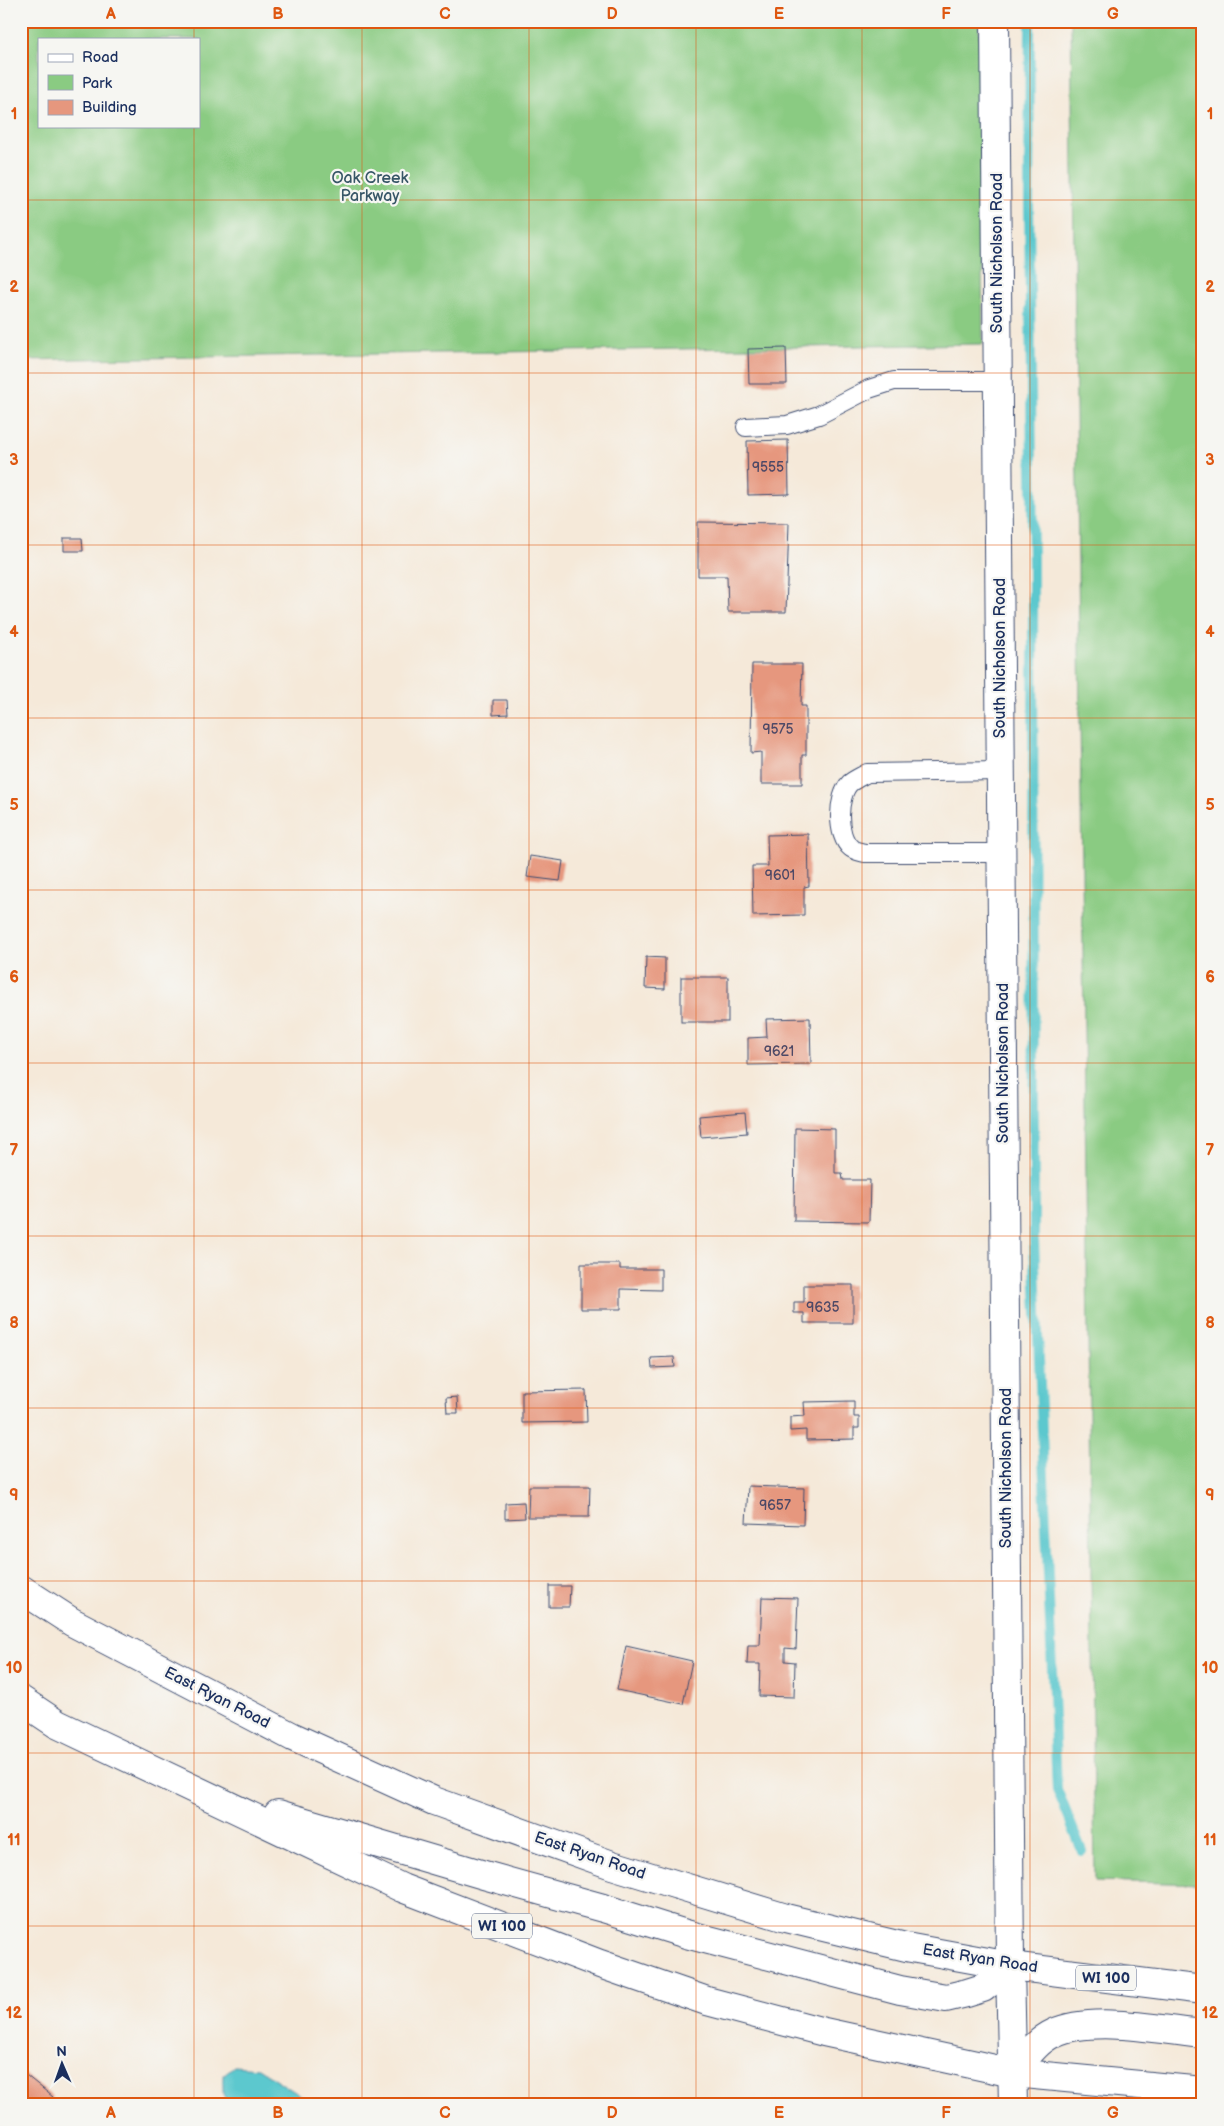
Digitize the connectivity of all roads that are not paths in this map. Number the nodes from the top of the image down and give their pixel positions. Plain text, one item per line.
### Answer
1 (995, 21) edge
2 (998, 381) junction
3 (746, 427) dead end
4 (1000, 771) junction
5 (1001, 853) junction
6 (21, 1589) edge
7 (21, 1700) edge
8 (194, 1789) junction
9 (1010, 1966) junction
10 (1203, 1990) edge
11 (1203, 2034) edge
12 (1013, 2073) junction
13 (1203, 2091) edge
14 (1013, 2105) edge

1 - 2 main road, South Nicholson Road
2 - 3 lane
2 - 4 main road, South Nicholson Road
4 - 5 main road, South Nicholson Road
4 - 5 lane
5 - 9 main road, South Nicholson Road
6 - 9 main road, East Ryan Road / WI 100
7 - 8 main road, WI 100
8 - 9 main road
8 - 12 main road, WI 100
9 - 10 main road, East Ryan Road / WI 100
9 - 12 main road, South Nicholson Road
11 - 12 main road
12 - 13 main road, WI 100
12 - 14 main road, South Nicholson Road

